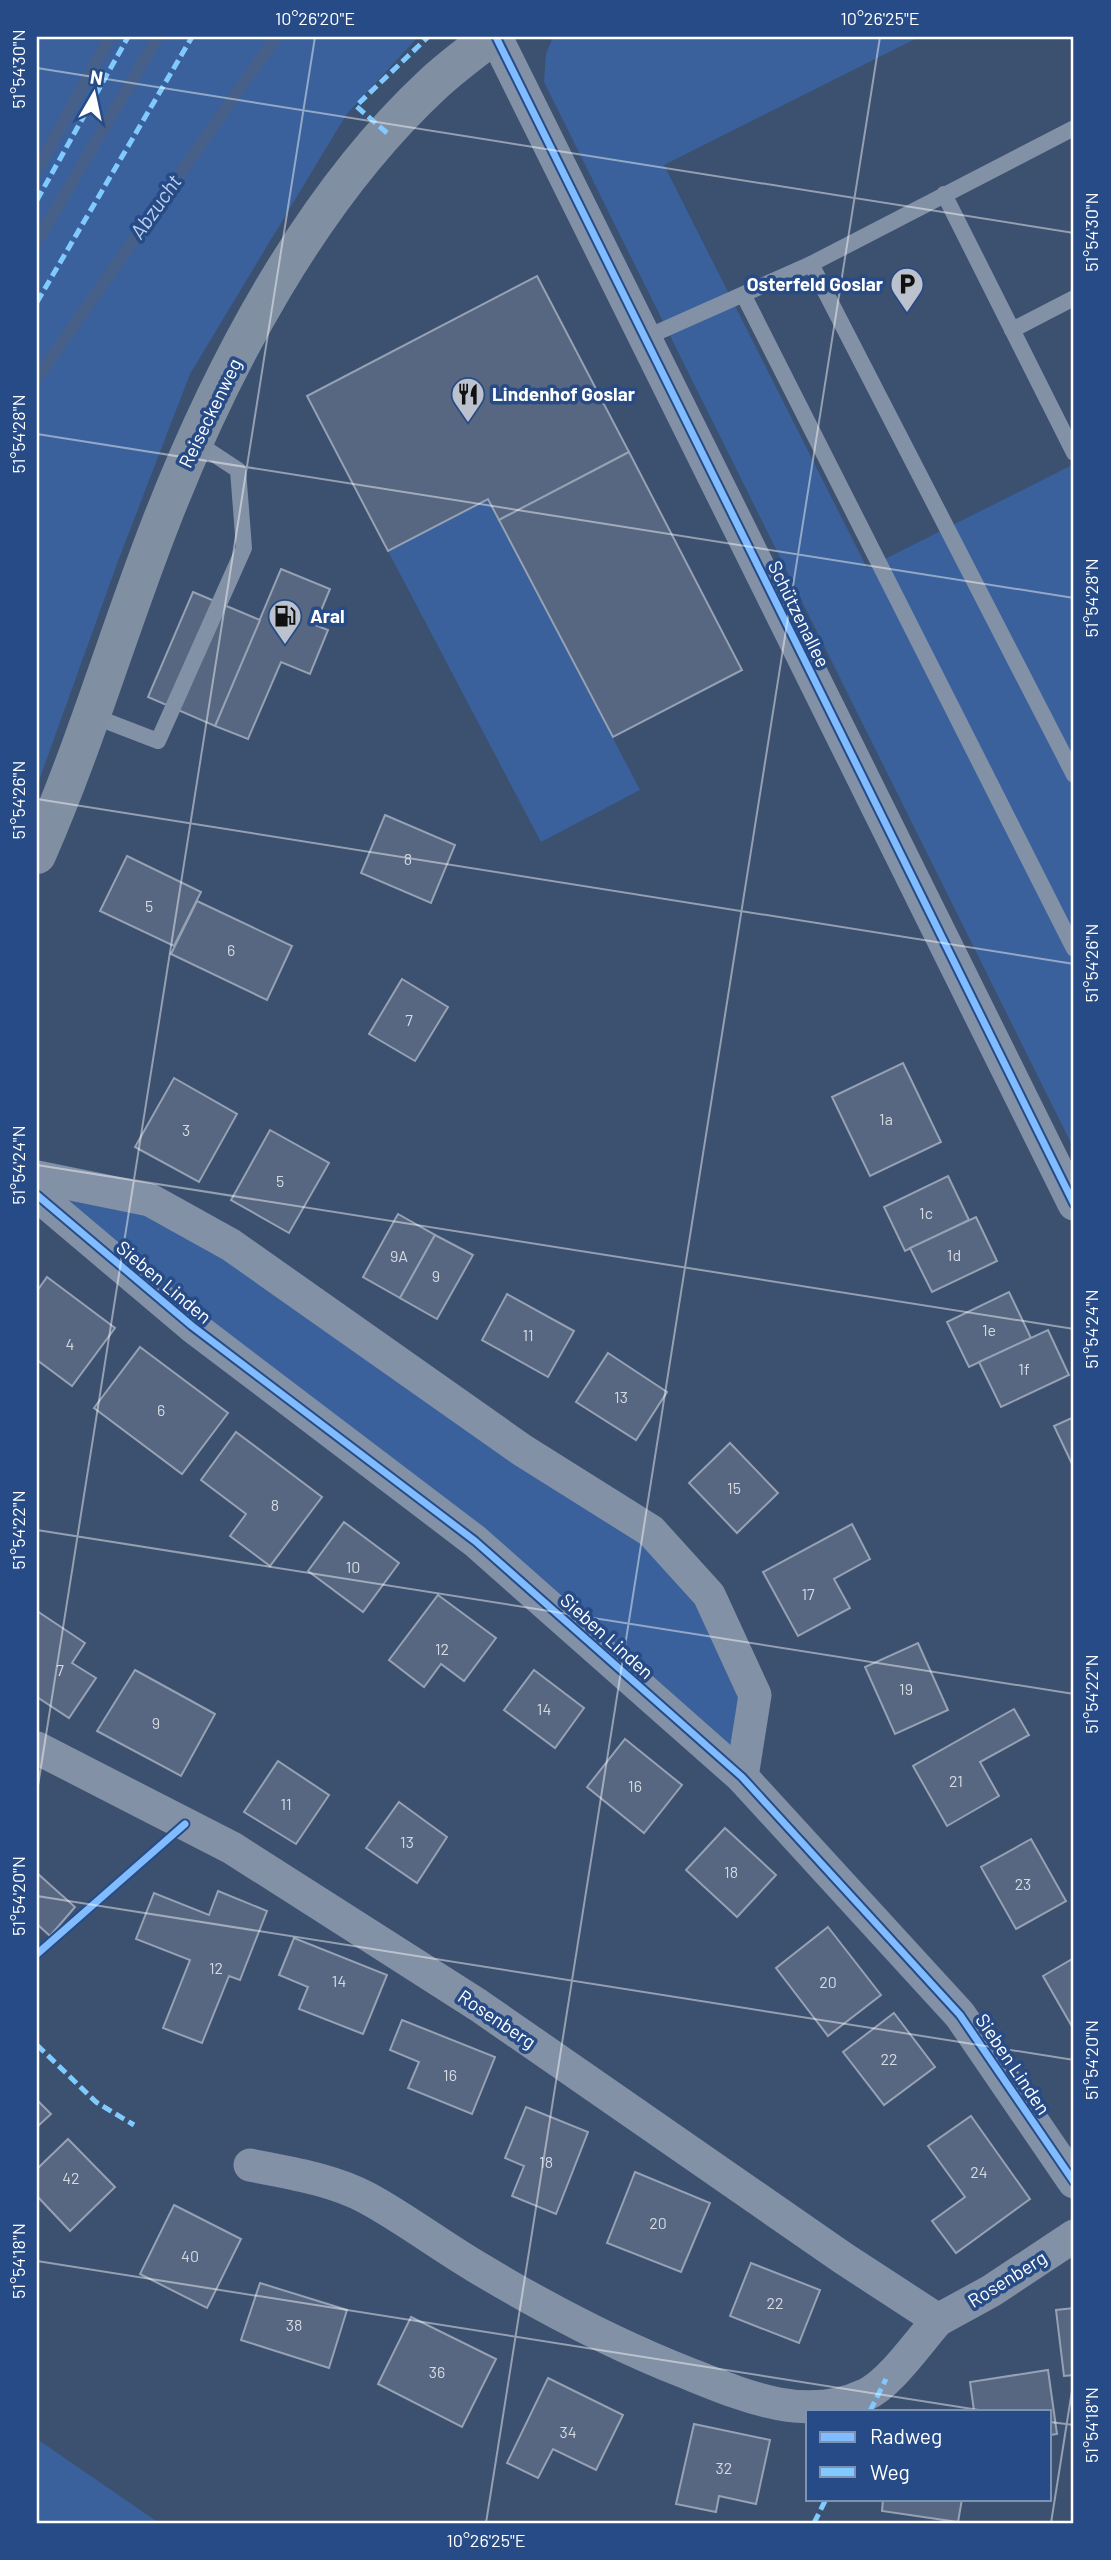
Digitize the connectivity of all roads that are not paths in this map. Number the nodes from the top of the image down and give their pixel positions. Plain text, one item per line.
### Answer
1 (493, 37) edge
2 (1074, 128) edge
3 (944, 194) junction
4 (811, 264) junction
5 (744, 296) junction
6 (1074, 298) edge
7 (1012, 330) junction
8 (647, 337) junction
9 (194, 441) junction
10 (1074, 453) edge
11 (93, 716) junction
12 (1074, 775) edge
13 (37, 855) edge
14 (1074, 949) edge
15 (37, 1177) edge
16 (37, 1195) edge
17 (1074, 1204) edge
18 (37, 1748) edge
19 (742, 1777) junction
20 (250, 2165) dead end
21 (1074, 2182) edge
22 (1074, 2236) edge
23 (938, 2320) junction

1 - 8 street, Schützenallee
1 - 9 main road, Reiseckenweg
2 - 3 lane
3 - 4 lane
3 - 7 lane
4 - 5 lane
4 - 12 lane
5 - 8 lane
5 - 14 lane
6 - 7 lane
7 - 10 lane
8 - 17 street, Schützenallee
9 - 11 main road, Reiseckenweg
9 - 11 lane
11 - 13 main road, Reiseckenweg
15 - 19 street
16 - 19 street, Sieben Linden
18 - 23 street, Rosenberg
19 - 21 street, Sieben Linden
20 - 23 street, Rosenberg
22 - 23 street, Rosenberg

